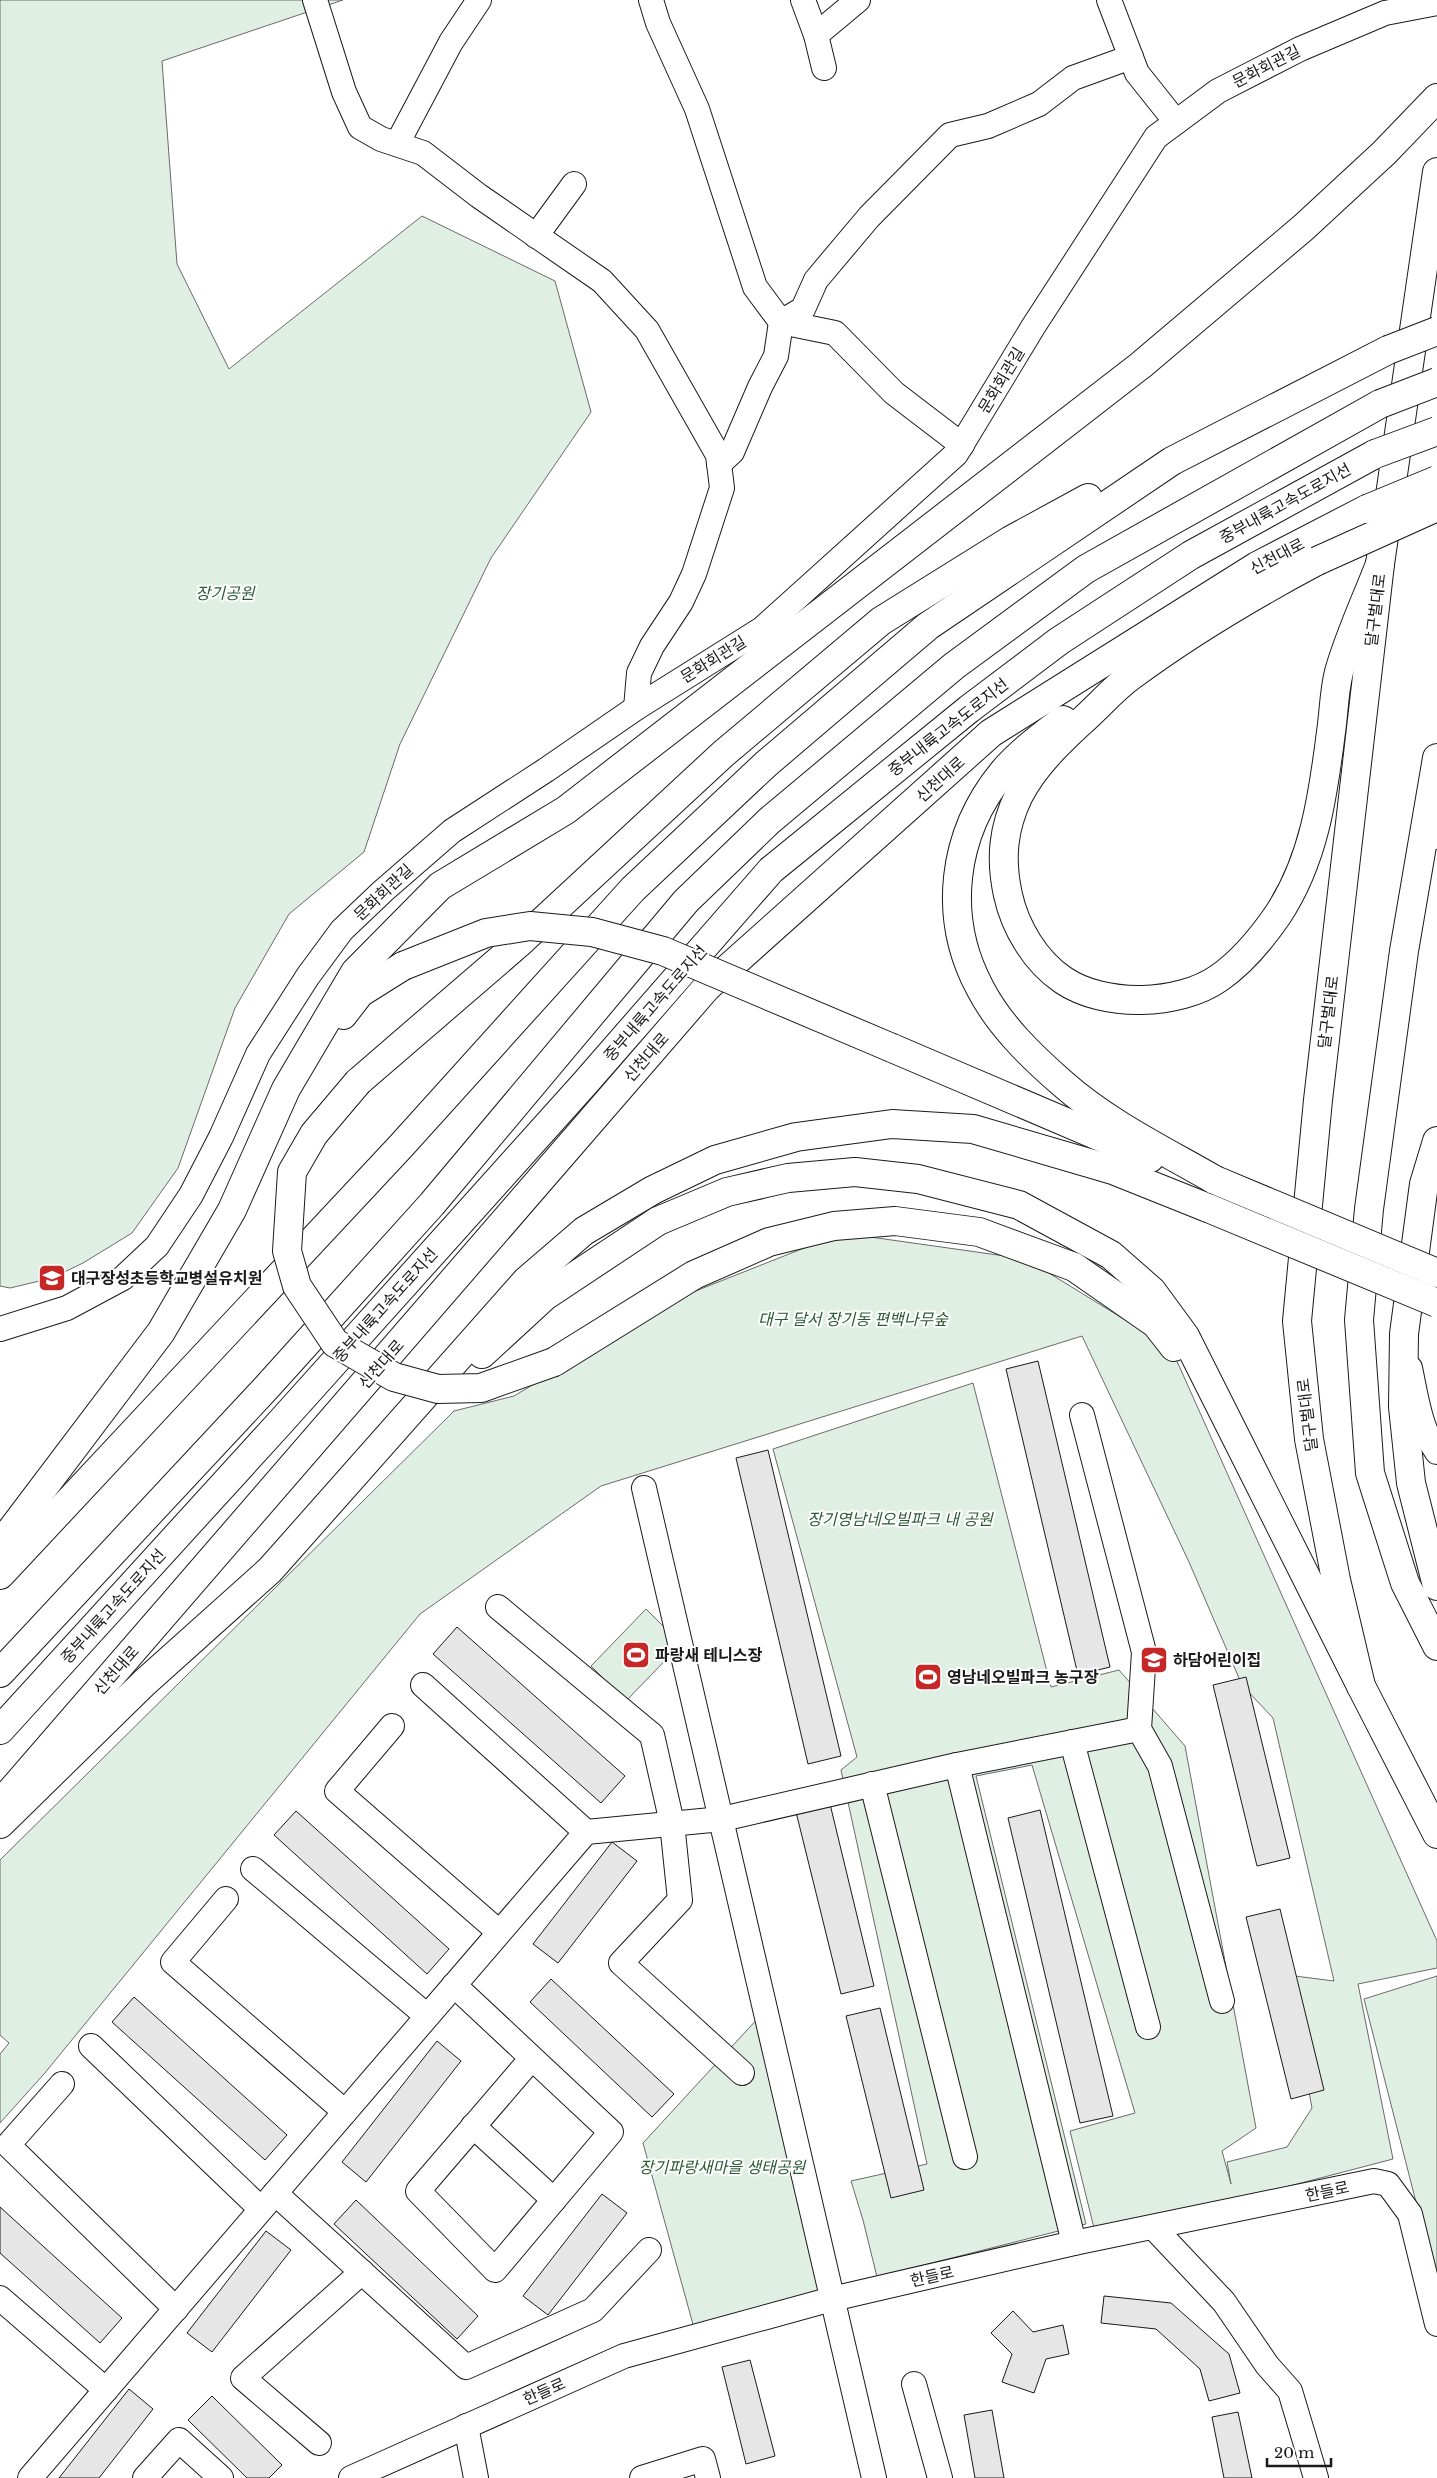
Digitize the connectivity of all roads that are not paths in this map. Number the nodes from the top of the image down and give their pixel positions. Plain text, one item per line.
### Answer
1 (315, 0) edge
2 (479, 0) edge
3 (650, 0) edge
4 (803, 0) edge
5 (858, 0) edge
6 (1109, 0) edge
7 (1437, 3) edge
8 (816, 35) junction
9 (1131, 57) junction
10 (824, 68) dead end
11 (1437, 98) edge
12 (1176, 122) junction
13 (397, 144) junction
14 (1437, 172) edge
15 (574, 184) dead end
16 (536, 236) junction
17 (781, 322) junction
18 (1437, 331) edge
19 (1437, 382) edge
20 (1437, 431) edge
21 (962, 445) junction
22 (1172, 461) junction
23 (719, 464) junction
24 (1437, 480) edge
25 (1437, 507) edge
26 (1380, 564) junction
27 (1129, 678) junction
28 (636, 708) junction
29 (1437, 758) edge
30 (1432, 828) edge
31 (286, 1090) junction
32 (1437, 1141) edge
33 (1215, 1180) junction
34 (1437, 1273) edge
35 (1437, 1303) edge
36 (0, 1329) edge
37 (1404, 1334) junction
38 (1213, 1396) junction
39 (1082, 1415) dead end
40 (1437, 1452) edge
41 (369, 1459) junction
42 (644, 1488) dead end
43 (0, 1545) edge
44 (0, 1575) edge
45 (1437, 1586) edge
46 (498, 1608) dead end
47 (1437, 1646) edge
48 (0, 1673) edge
49 (423, 1685) dead end
50 (1362, 1686) junction
51 (392, 1726) dead end
52 (1139, 1729) junction
53 (0, 1730) edge
54 (1072, 1742) junction
55 (957, 1765) junction
56 (872, 1784) junction
57 (0, 1804) edge
58 (722, 1819) junction
59 (672, 1823) junction
60 (0, 1824) edge
61 (586, 1832) junction
62 (1437, 1834) edge
63 (253, 1869) dead end
64 (226, 1899) dead end
65 (499, 1932) junction
66 (454, 1985) junction
67 (1222, 2001) dead end
68 (427, 2016) junction
69 (1148, 2027) dead end
70 (91, 2046) dead end
71 (532, 2058) junction
72 (742, 2073) dead end
73 (62, 2084) dead end
74 (345, 2112) junction
75 (474, 2126) junction
76 (965, 2157) dead end
77 (554, 2200) junction
78 (268, 2201) junction
79 (1154, 2228) junction
80 (1074, 2243) junction
81 (649, 2250) dead end
82 (362, 2272) junction
83 (0, 2298) edge
84 (832, 2299) junction
85 (176, 2309) junction
86 (1437, 2324) edge
87 (914, 2384) dead end
88 (106, 2390) junction
89 (466, 2426) junction
90 (319, 2443) dead end
91 (30, 2478) edge
92 (145, 2478) edge
93 (221, 2478) edge
94 (351, 2478) edge
95 (476, 2478) edge
96 (642, 2478) edge
97 (708, 2478) edge
98 (874, 2478) edge
99 (940, 2478) edge
100 (1316, 2478) edge

1 - 13 street
2 - 13 street
3 - 17 street
4 - 8 street
5 - 8 street
6 - 9 street
7 - 12 street, 문화회관길
8 - 10 street
9 - 12 street
9 - 17 street
11 - 31 main road
12 - 21 street, 문화회관길
13 - 16 street
14 - 26 main road, 달구벌대로
15 - 16 street
16 - 23 street
17 - 21 street
17 - 23 street
18 - 22 main road, bridge
19 - 48 main road, 중부내륙고속도로지선, bridge
20 - 53 main road, 중부내륙고속도로지선, bridge
21 - 28 street, 문화회관길
22 - 38 main road, bridge
22 - 44 main road
23 - 28 street
24 - 57 main road, 신천대로, bridge
25 - 27 main road, bridge
26 - 27 main road
26 - 50 main road, 달구벌대로
27 - 33 main road
28 - 36 street, 문화회관길
29 - 30 main road
30 - 47 main road
31 - 33 main road, bridge
31 - 43 main road
32 - 37 main road
33 - 34 main road, bridge
35 - 41 main road, bridge
37 - 40 street
37 - 45 main road
38 - 41 main road
38 - 50 main road
39 - 52 street
41 - 60 main road
42 - 58 street
46 - 59 street
49 - 61 street
50 - 62 main road, 달구벌대로
51 - 65 street
52 - 54 street
52 - 67 street
54 - 55 street
54 - 69 street
55 - 56 street
55 - 80 street
56 - 58 street
56 - 76 street
58 - 59 street
58 - 84 street
59 - 61 street
59 - 72 street
61 - 65 street
63 - 68 street
64 - 74 street
65 - 66 street
66 - 68 street
66 - 71 street
68 - 74 street
70 - 78 street
71 - 75 street
71 - 77 street
73 - 85 street
74 - 78 street
75 - 77 street
75 - 77 street
78 - 82 street
78 - 85 street
79 - 80 street, 한들로
79 - 86 street, 한들로
79 - 100 street
80 - 84 street, 한들로
81 - 82 street
82 - 90 street
83 - 88 street
84 - 89 street, 한들로
84 - 98 street
85 - 88 street
87 - 99 street
88 - 91 street
89 - 94 street, 한들로
89 - 95 street
92 - 93 street
96 - 97 street

